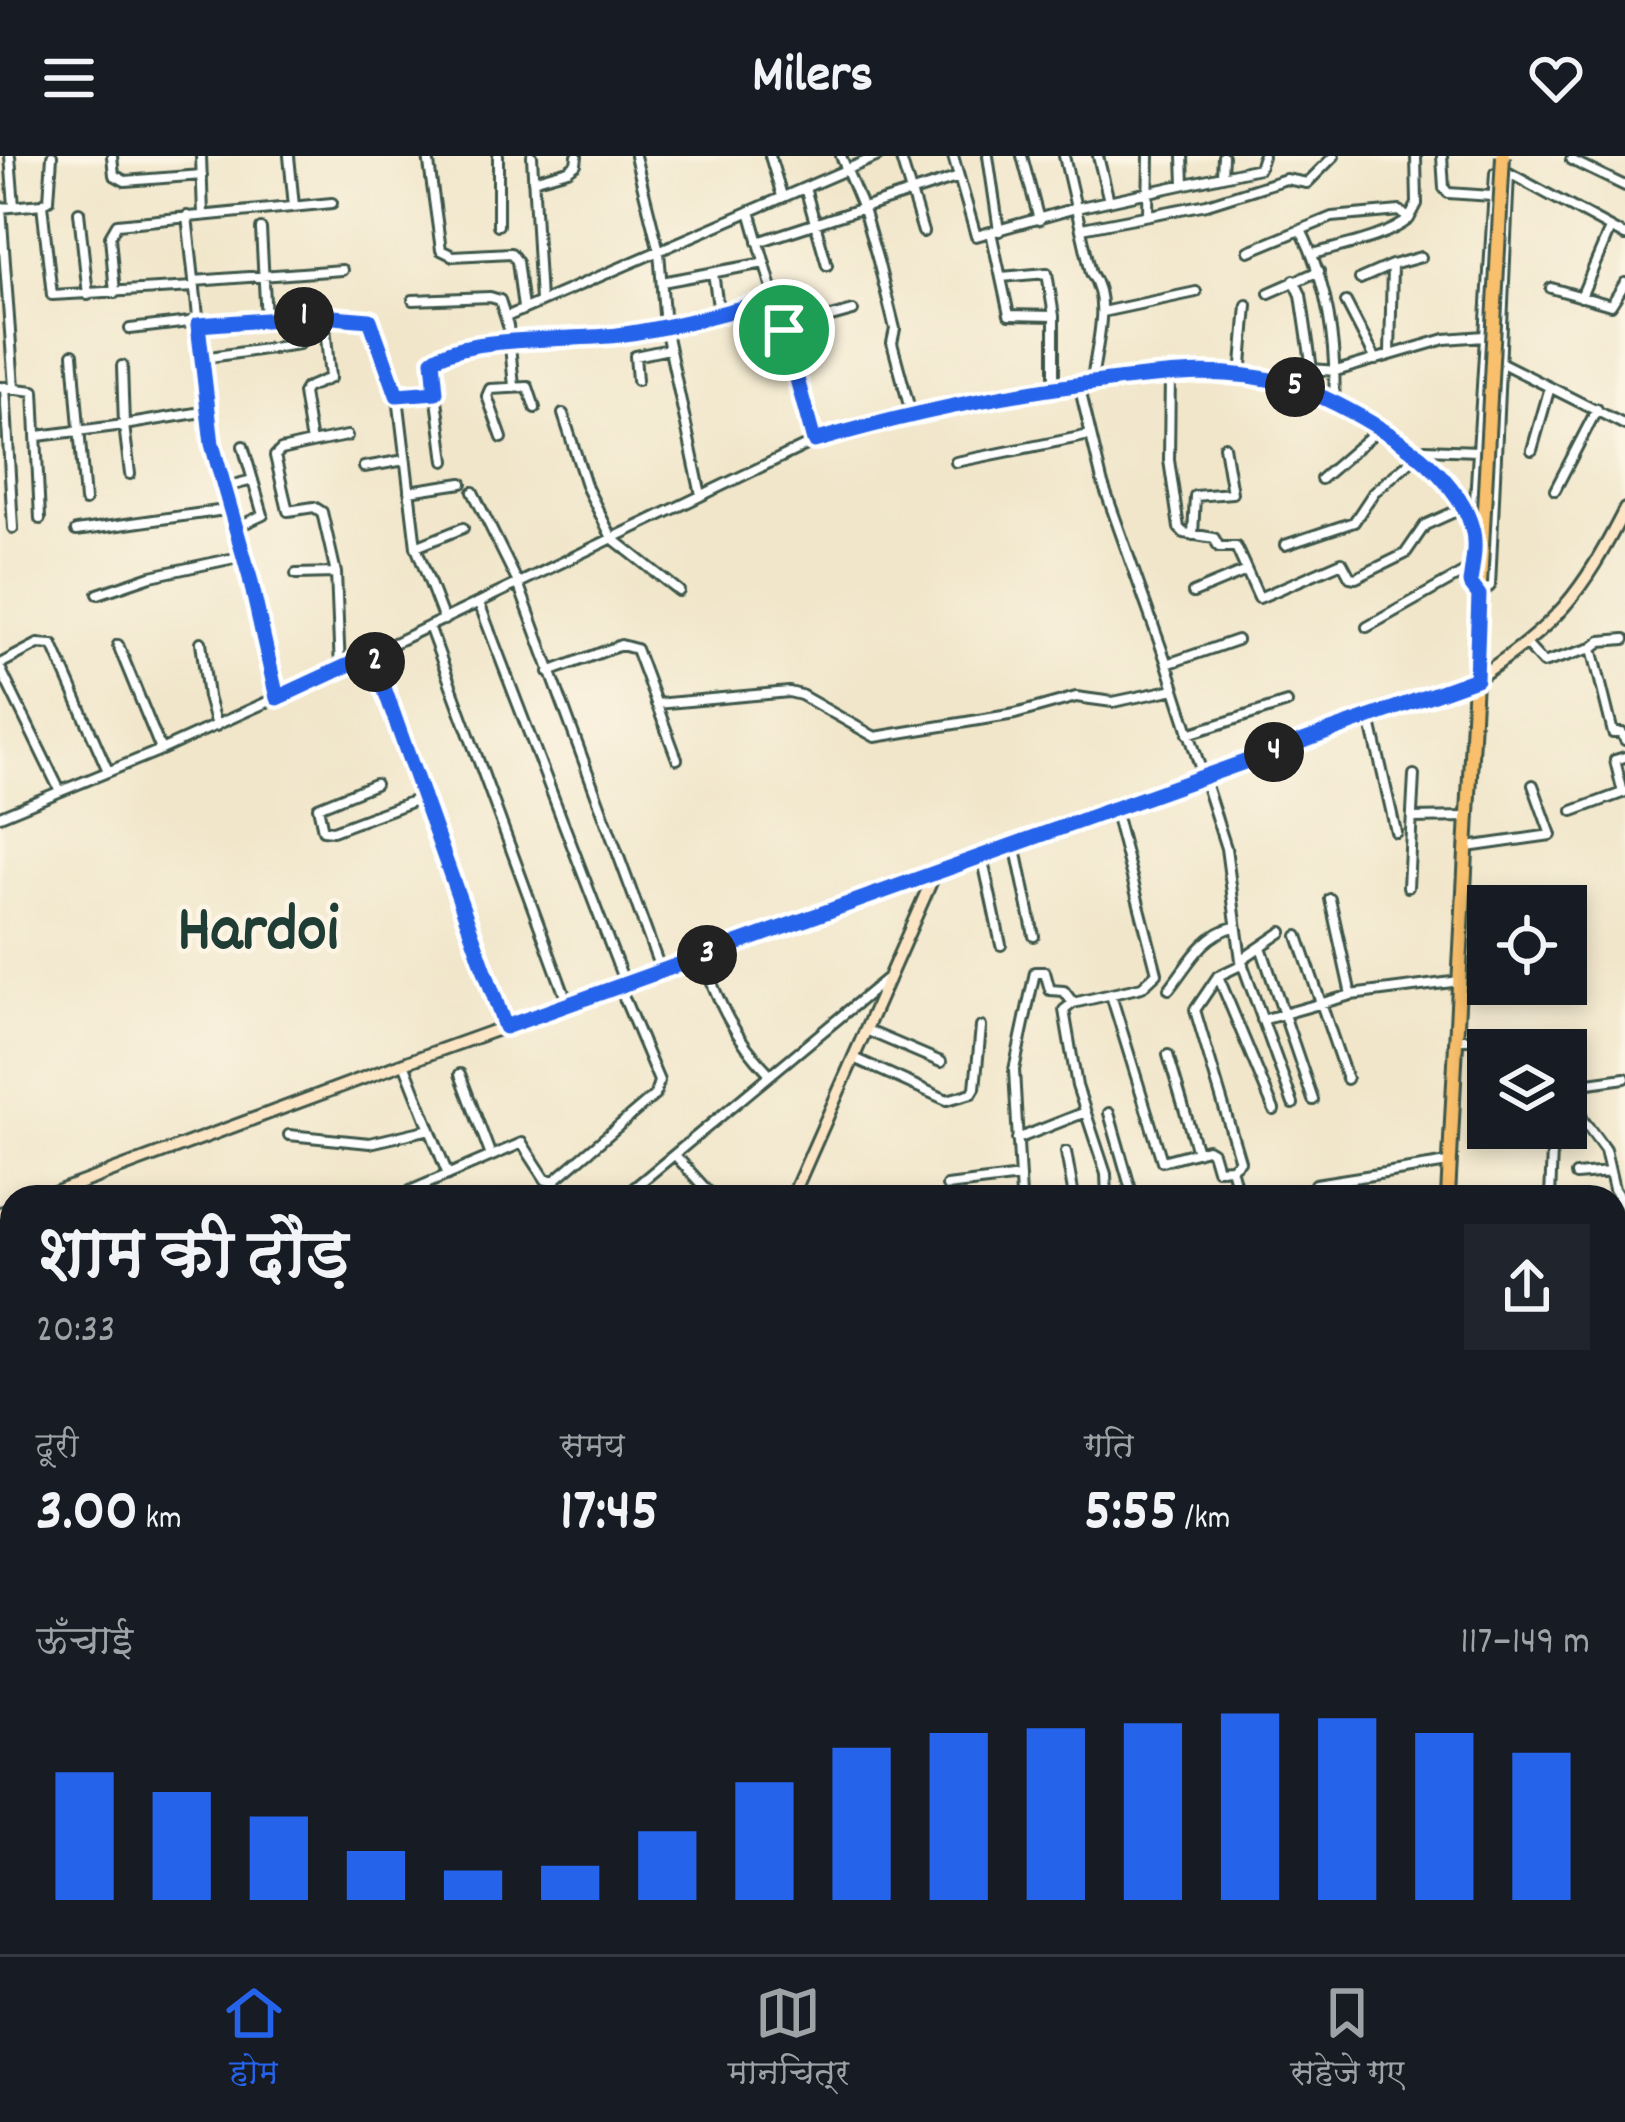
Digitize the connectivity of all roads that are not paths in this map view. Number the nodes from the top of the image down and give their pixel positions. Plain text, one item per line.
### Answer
1 (10, 156) edge
2 (52, 156) edge
3 (112, 156) edge
4 (201, 156) edge
5 (289, 156) edge
6 (428, 156) edge
7 (498, 156) edge
8 (532, 156) edge
9 (577, 156) edge
10 (634, 156) edge
11 (770, 156) edge
12 (841, 156) edge
13 (878, 156) edge
14 (900, 156) edge
15 (953, 156) edge
16 (988, 156) edge
17 (1022, 156) edge
18 (1064, 156) edge
19 (1098, 156) edge
20 (1149, 156) edge
21 (1183, 156) edge
22 (1223, 156) edge
23 (1263, 156) edge
24 (1334, 156) edge
25 (1416, 156) edge
26 (1442, 156) edge
27 (1502, 156) edge
28 (1571, 160) dead end
29 (847, 173) junction
30 (1509, 173) junction
31 (202, 175) junction
32 (1222, 175) junction
33 (959, 178) junction
34 (533, 180) junction
35 (1184, 184) junction
36 (1625, 186) edge
37 (805, 188) junction
38 (912, 193) junction
39 (1148, 194) junction
40 (782, 196) junction
41 (1492, 196) junction
42 (1108, 201) junction
43 (332, 203) dead end
44 (42, 204) junction
45 (14, 206) junction
46 (294, 206) junction
47 (1, 208) edge
48 (1076, 208) junction
49 (863, 209) junction
50 (750, 211) junction
51 (79, 212) dead end
52 (1148, 214) junction
53 (202, 215) junction
54 (187, 216) junction
55 (1409, 219) junction
56 (1039, 220) junction
57 (818, 224) junction
58 (498, 225) dead end
59 (1082, 228) junction
60 (261, 229) dead end
61 (1301, 229) junction
62 (1610, 229) junction
63 (923, 232) dead end
64 (995, 232) junction
65 (1625, 236) edge
66 (758, 242) junction
67 (659, 251) junction
68 (1250, 251) dead end
69 (1313, 254) junction
70 (1421, 257) dead end
71 (764, 263) junction
72 (827, 265) dead end
73 (1392, 265) junction
74 (342, 269) dead end
75 (1319, 272) junction
76 (713, 273) junction
77 (263, 275) junction
78 (1001, 277) junction
79 (1360, 279) dead end
80 (1294, 280) junction
81 (662, 282) junction
82 (1625, 283) edge
83 (194, 284) junction
84 (1551, 288) dead end
85 (1196, 292) dead end
86 (115, 293) junction
87 (1269, 293) dead end
88 (88, 295) junction
89 (1581, 297) junction
90 (775, 299) junction
91 (413, 300) dead end
92 (540, 301) junction
93 (1346, 302) dead end
94 (1247, 305) dead end
95 (524, 308) junction
96 (853, 311) dead end
97 (1102, 312) junction
98 (719, 314) junction
99 (324, 316) junction
100 (1054, 316) junction
101 (266, 320) junction
102 (507, 321) junction
103 (198, 323) junction
104 (665, 327) junction
105 (130, 329) dead end
106 (784, 330) junction
107 (1484, 336) junction
108 (299, 344) dead end
109 (510, 344) junction
110 (669, 349) junction
111 (73, 353) dead end
112 (1390, 354) junction
113 (203, 358) junction
114 (1483, 359) junction
115 (1376, 360) junction
116 (1498, 362) junction
117 (122, 366) dead end
118 (1336, 371) junction
119 (1169, 372) junction
120 (1241, 377) junction
121 (637, 380) dead end
122 (1092, 383) junction
123 (1079, 385) junction
124 (514, 386) junction
125 (1054, 386) junction
126 (6, 387) edge
127 (1550, 387) junction
128 (436, 392) junction
129 (397, 395) junction
130 (1334, 403) junction
131 (535, 408) dead end
132 (1597, 409) junction
133 (208, 411) junction
134 (563, 413) dead end
135 (911, 413) junction
136 (124, 424) junction
137 (1625, 425) edge
138 (1380, 428) junction
139 (80, 431) junction
140 (1090, 435) junction
141 (38, 436) junction
142 (347, 436) dead end
143 (502, 438) dead end
144 (814, 441) junction
145 (311, 443) junction
146 (243, 446) dead end
147 (1224, 446) dead end
148 (1532, 450) dead end
149 (1478, 451) junction
150 (1418, 453) junction
151 (406, 460) junction
152 (446, 461) dead end
153 (956, 462) dead end
154 (364, 467) dead end
155 (130, 474) dead end
156 (1321, 479) dead end
157 (254, 480) junction
158 (462, 483) dead end
159 (225, 487) junction
160 (1555, 490) dead end
161 (409, 491) junction
162 (473, 492) dead end
163 (701, 495) junction
164 (85, 501) dead end
165 (1463, 508) junction
166 (232, 509) junction
167 (1625, 509) edge
168 (40, 519) dead end
169 (237, 527) junction
170 (14, 528) dead end
171 (463, 528) dead end
172 (76, 531) dead end
173 (1474, 534) junction
174 (1193, 535) junction
175 (612, 538) junction
176 (1285, 545) dead end
177 (416, 547) junction
178 (244, 556) junction
179 (1472, 568) junction
180 (1246, 571) junction
181 (336, 572) junction
182 (296, 574) dead end
183 (518, 584) junction
184 (1479, 589) junction
185 (680, 591) dead end
186 (1193, 593) dead end
187 (98, 594) dead end
188 (478, 604) junction
189 (444, 620) junction
190 (429, 626) junction
191 (1366, 627) dead end
192 (1625, 638) edge
193 (1237, 640) dead end
194 (201, 642) dead end
195 (1526, 644) junction
196 (118, 645) dead end
197 (1592, 648) junction
198 (372, 654) junction
199 (1167, 664) junction
200 (0, 666) edge
201 (340, 669) junction
202 (549, 672) junction
203 (1476, 679) junction
204 (1175, 689) junction
205 (277, 698) junction
206 (1287, 703) dead end
207 (656, 704) junction
208 (1370, 718) junction
209 (216, 726) junction
210 (1188, 734) junction
211 (1625, 740) edge
212 (161, 750) junction
213 (1625, 757) edge
214 (676, 759) dead end
215 (108, 770) junction
216 (1414, 775) dead end
217 (1204, 777) junction
218 (375, 784) dead end
219 (1532, 784) dead end
220 (60, 791) junction
221 (1624, 793) edge
222 (424, 797) junction
223 (1114, 809) junction
224 (1573, 811) dead end
225 (0, 816) edge
226 (1469, 817) junction
227 (1412, 818) junction
228 (1396, 832) dead end
229 (1015, 844) junction
230 (1467, 847) junction
231 (982, 856) junction
232 (935, 873) junction
233 (1408, 887) dead end
234 (1330, 899) dead end
235 (1234, 927) junction
236 (1282, 932) dead end
237 (1034, 936) dead end
238 (1298, 936) dead end
239 (1001, 945) dead end
240 (1261, 947) junction
241 (702, 956) junction
242 (1242, 962) junction
243 (661, 971) junction
244 (891, 976) junction
245 (1218, 976) junction
246 (1461, 980) junction
247 (622, 985) junction
248 (1168, 989) dead end
249 (1351, 994) junction
250 (1111, 995) junction
251 (1073, 1003) junction
252 (1319, 1003) junction
253 (568, 1004) junction
254 (1284, 1012) junction
255 (1262, 1020) junction
256 (505, 1027) junction
257 (981, 1027) dead end
258 (866, 1030) junction
259 (1457, 1039) junction
260 (1467, 1039) edge
261 (1168, 1055) dead end
262 (854, 1058) junction
263 (941, 1062) dead end
264 (404, 1063) junction
265 (460, 1074) dead end
266 (770, 1074) junction
267 (1625, 1078) edge
268 (1347, 1079) dead end
269 (1587, 1083) edge
270 (1313, 1100) dead end
271 (1293, 1104) dead end
272 (1274, 1110) dead end
273 (1084, 1113) junction
274 (1109, 1113) dead end
275 (1587, 1125) edge
276 (430, 1129) junction
277 (289, 1135) dead end
278 (1017, 1139) junction
279 (1552, 1149) edge
280 (1066, 1152) dead end
281 (1197, 1152) junction
282 (675, 1155) junction
283 (490, 1156) junction
284 (1450, 1163) junction
285 (1231, 1168) junction
286 (1610, 1172) junction
287 (448, 1174) junction
288 (1576, 1175) dead end
289 (1020, 1177) junction
290 (968, 1183) joint
291 (1315, 1184) dead end
292 (76, 1185) edge
293 (423, 1185) edge
294 (637, 1185) edge
295 (702, 1185) edge
296 (797, 1185) edge
297 (954, 1185) edge
298 (1020, 1185) edge
299 (1072, 1185) edge
300 (1106, 1185) edge
301 (1130, 1185) edge
302 (1236, 1185) edge
303 (1449, 1185) edge
304 (1551, 1185) edge
305 (1614, 1185) edge

1 - 45 street
2 - 44 street
3 - 31 street
4 - 31 street
5 - 46 street
6 - 95 street
7 - 58 street
8 - 34 street
9 - 34 street
10 - 67 street
11 - 40 street
12 - 29 street
13 - 29 street
14 - 38 street
15 - 33 street
16 - 64 street
17 - 56 street
18 - 48 street
19 - 42 street
20 - 39 street
21 - 35 street
22 - 32 street
23 - 32 street
24 - 52 street
25 - 55 street
26 - 41 street
27 - 184 main road, bridge
28 - 36 street
29 - 37 street
29 - 49 street
30 - 41 street
30 - 62 street
30 - 116 street
31 - 53 street
32 - 35 street
33 - 38 street
33 - 64 street
34 - 92 street
35 - 39 street
37 - 40 street
37 - 57 street
38 - 49 street
38 - 63 street
39 - 42 street
39 - 52 street
40 - 50 street
41 - 107 street
42 - 48 street
43 - 46 street
44 - 45 street
44 - 88 street
45 - 47 street
46 - 53 street
47 - 126 street
48 - 56 street
48 - 59 street
49 - 57 street
49 - 135 street
50 - 66 street
50 - 67 street
51 - 88 street
52 - 59 street
53 - 54 street
54 - 83 street
54 - 86 street
55 - 61 street
55 - 69 street
56 - 64 street
57 - 66 street
57 - 72 street
59 - 97 street
60 - 77 street
61 - 68 street
61 - 69 street
62 - 65 street
62 - 89 street
64 - 78 street
66 - 71 street
67 - 81 street
67 - 92 street
69 - 75 street
70 - 73 street
71 - 76 street
71 - 90 street
73 - 79 street
73 - 112 street
74 - 77 street
75 - 80 street
75 - 118 street
76 - 81 street
76 - 98 street
77 - 83 street
77 - 101 street
78 - 100 street
78 - 100 street
80 - 87 street
80 - 118 street
81 - 104 street
82 - 89 street
83 - 86 street
83 - 103 street
84 - 89 street
85 - 97 street
86 - 88 street
90 - 98 street
90 - 106 street
91 - 102 street
92 - 95 street
93 - 115 street
94 - 120 street
95 - 102 street
96 - 106 street
97 - 122 street
98 - 104 street
99 - 101 street
99 - 129 street
99 - 145 street
100 - 125 street
101 - 103 street
102 - 109 street
103 - 105 street
103 - 113 street
104 - 109 street
104 - 110 street
106 - 144 street
107 - 112 street
107 - 114 street
108 - 113 street
109 - 124 street
109 - 128 street
110 - 121 street
110 - 163 street
111 - 139 street
112 - 115 street
113 - 133 street
114 - 116 street
114 - 149 street
115 - 118 street
116 - 127 street
116 - 184 street
117 - 136 street
118 - 130 street
119 - 120 street
119 - 122 street
119 - 174 street
120 - 130 street
122 - 123 street
123 - 125 street
123 - 140 street
124 - 131 street
124 - 143 street
125 - 135 street
126 - 141 street
126 - 170 street
127 - 132 street
127 - 148 street
128 - 129 street
128 - 152 street
129 - 151 street
130 - 138 street
132 - 137 street
132 - 160 street
133 - 136 street
133 - 159 street
134 - 175 street
135 - 144 street
136 - 139 street
136 - 155 street
138 - 150 street
138 - 156 street
139 - 141 street
139 - 164 street
140 - 153 street
140 - 199 street
141 - 168 street
142 - 145 street
144 - 163 street
145 - 181 street
146 - 157 street
147 - 174 street
149 - 150 street
149 - 173 street
150 - 165 street
150 - 176 street
151 - 154 street
151 - 161 street
157 - 159 street
157 - 169 street
158 - 161 street
159 - 166 street
161 - 177 street
162 - 183 street
163 - 175 street
165 - 173 street
165 - 180 street
166 - 169 street
166 - 172 street
167 - 195 street
169 - 178 street
171 - 177 street
173 - 179 street
174 - 180 street
175 - 183 street
175 - 185 street
177 - 189 street
178 - 187 street
178 - 205 street
179 - 184 street
179 - 191 street
180 - 186 street
181 - 182 street
181 - 201 street
183 - 188 street
183 - 202 street
184 - 203 main road
188 - 189 street
188 - 247 street
189 - 190 street
190 - 198 street
190 - 253 street
192 - 197 street
193 - 199 street
194 - 209 street
195 - 197 street
195 - 203 street
196 - 212 street
197 - 211 street
198 - 201 street
198 - 222 street
199 - 204 street
200 - 215 street
200 - 220 street
201 - 205 street
202 - 207 street
202 - 243 street
203 - 208 street
203 - 226 main road
204 - 207 street
204 - 210 street
205 - 209 street
206 - 210 street
207 - 214 street
208 - 217 street
208 - 228 street
209 - 212 street
210 - 217 street
212 - 215 street
213 - 221 street
215 - 220 street
216 - 227 street
217 - 223 street
217 - 235 street
218 - 222 street
219 - 230 street
220 - 225 street
221 - 224 street
222 - 256 street
223 - 229 street
223 - 250 street
226 - 227 street
226 - 230 main road
227 - 233 street
229 - 231 street
229 - 237 street
230 - 246 main road
231 - 232 street
231 - 239 street
232 - 241 street
232 - 244 street
234 - 249 street
235 - 242 street
235 - 248 street
236 - 240 street
238 - 252 street
240 - 242 street
240 - 254 street
241 - 243 street
241 - 266 street
242 - 245 street
242 - 255 street
243 - 247 street
244 - 258 street
244 - 266 street
245 - 272 street
245 - 285 street
246 - 249 street
246 - 259 main road
247 - 253 street
247 - 283 street
249 - 252 street
250 - 251 street
250 - 281 street
251 - 273 street
251 - 278 street
252 - 254 street
252 - 268 street
253 - 256 street
254 - 255 street
254 - 270 street
255 - 271 street
256 - 264 street
257 - 262 street
258 - 262 street
258 - 263 street
259 - 260 street
259 - 284 main road
261 - 281 street
262 - 296 street
264 - 276 street
264 - 292 street
265 - 283 street
266 - 282 street
267 - 269 street
273 - 278 street
273 - 300 street
274 - 301 street
275 - 286 street
276 - 277 street
276 - 287 street
278 - 289 street
279 - 304 street
280 - 299 street
281 - 285 street
282 - 294 street
282 - 295 street
283 - 287 street
284 - 291 street
284 - 303 main road
285 - 302 street
286 - 288 street
286 - 305 street
287 - 293 street
289 - 290 street
289 - 298 street
290 - 297 street

